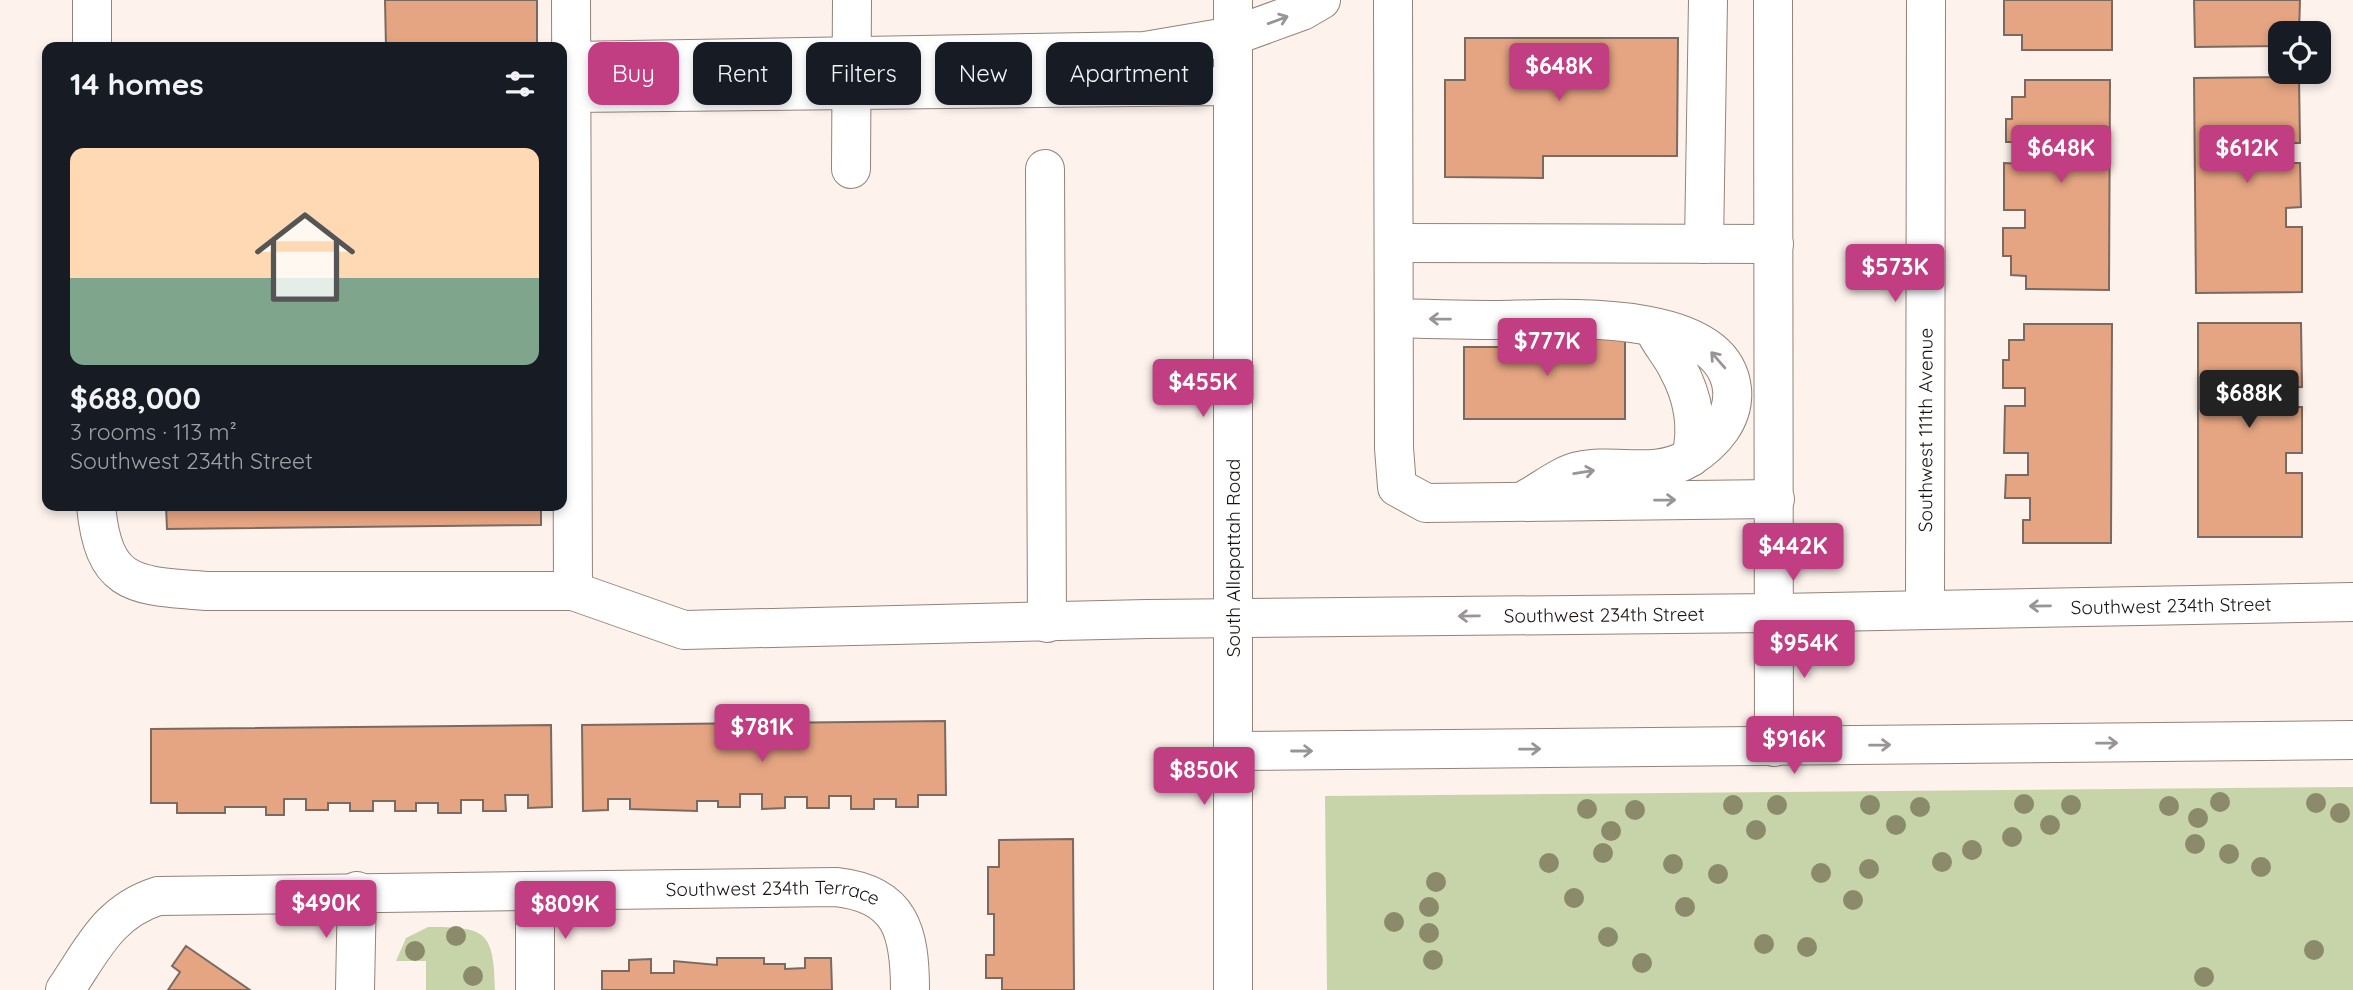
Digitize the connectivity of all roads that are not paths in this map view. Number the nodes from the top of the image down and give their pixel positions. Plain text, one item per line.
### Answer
1 (92, 0) edge
2 (571, 0) edge
3 (852, 0) edge
4 (1321, 0) edge
5 (1393, 0) edge
6 (1708, 0) edge
7 (1773, 0) edge
8 (1926, 0) edge
9 (1233, 18) edge
10 (92, 42) edge
11 (852, 42) edge
12 (921, 68) edge
13 (806, 74) edge
14 (921, 75) edge
15 (571, 77) junction
16 (1233, 86) junction
17 (852, 105) edge
18 (851, 169) dead end
19 (1045, 169) dead end
20 (1394, 243) junction
21 (1704, 244) junction
22 (1774, 244) junction
23 (1394, 318) junction
24 (1775, 499) junction
25 (1523, 501) junction
26 (97, 511) edge
27 (573, 591) junction
28 (2353, 602) edge
29 (1925, 608) junction
30 (1774, 612) junction
31 (1233, 618) junction
32 (1047, 623) junction
33 (2353, 740) edge
34 (1774, 747) junction
35 (1234, 751) junction
36 (356, 891) junction
37 (535, 891) junction
38 (65, 990) edge
39 (355, 990) edge
40 (535, 990) edge
41 (910, 990) edge
42 (1233, 990) edge

1 - 10 street
2 - 15 street
3 - 11 street
9 -> 4 street
5 - 20 street
6 - 21 street
7 - 22 street
8 - 29 street, Southwest 111th Avenue
9 - 12 street
9 - 16 street, South Allapattah Road
13 - 15 street
14 - 16 street
15 - 27 street
16 - 31 street, South Allapattah Road
17 - 18 street
19 - 32 street
20 - 21 street
20 - 23 street
21 - 22 street
22 - 24 street
23 - 25 street
25 -> 23 street
25 -> 24 street
24 - 30 street
26 - 27 street, Southwest 234th Street
27 - 32 street, Southwest 234th Street
28 -> 29 street, Southwest 234th Street
29 - 30 street, Southwest 234th Street
30 -> 31 street, Southwest 234th Street
30 - 34 street
31 - 32 street, Southwest 234th Street
31 - 35 street, South Allapattah Road
34 -> 33 street
35 -> 34 street
35 - 42 street, South Allapattah Road
36 - 37 street, Southwest 234th Terrace
36 - 38 street, Southwest 234th Terrace
36 - 39 street
37 - 40 street
37 - 41 street, Southwest 234th Terrace

